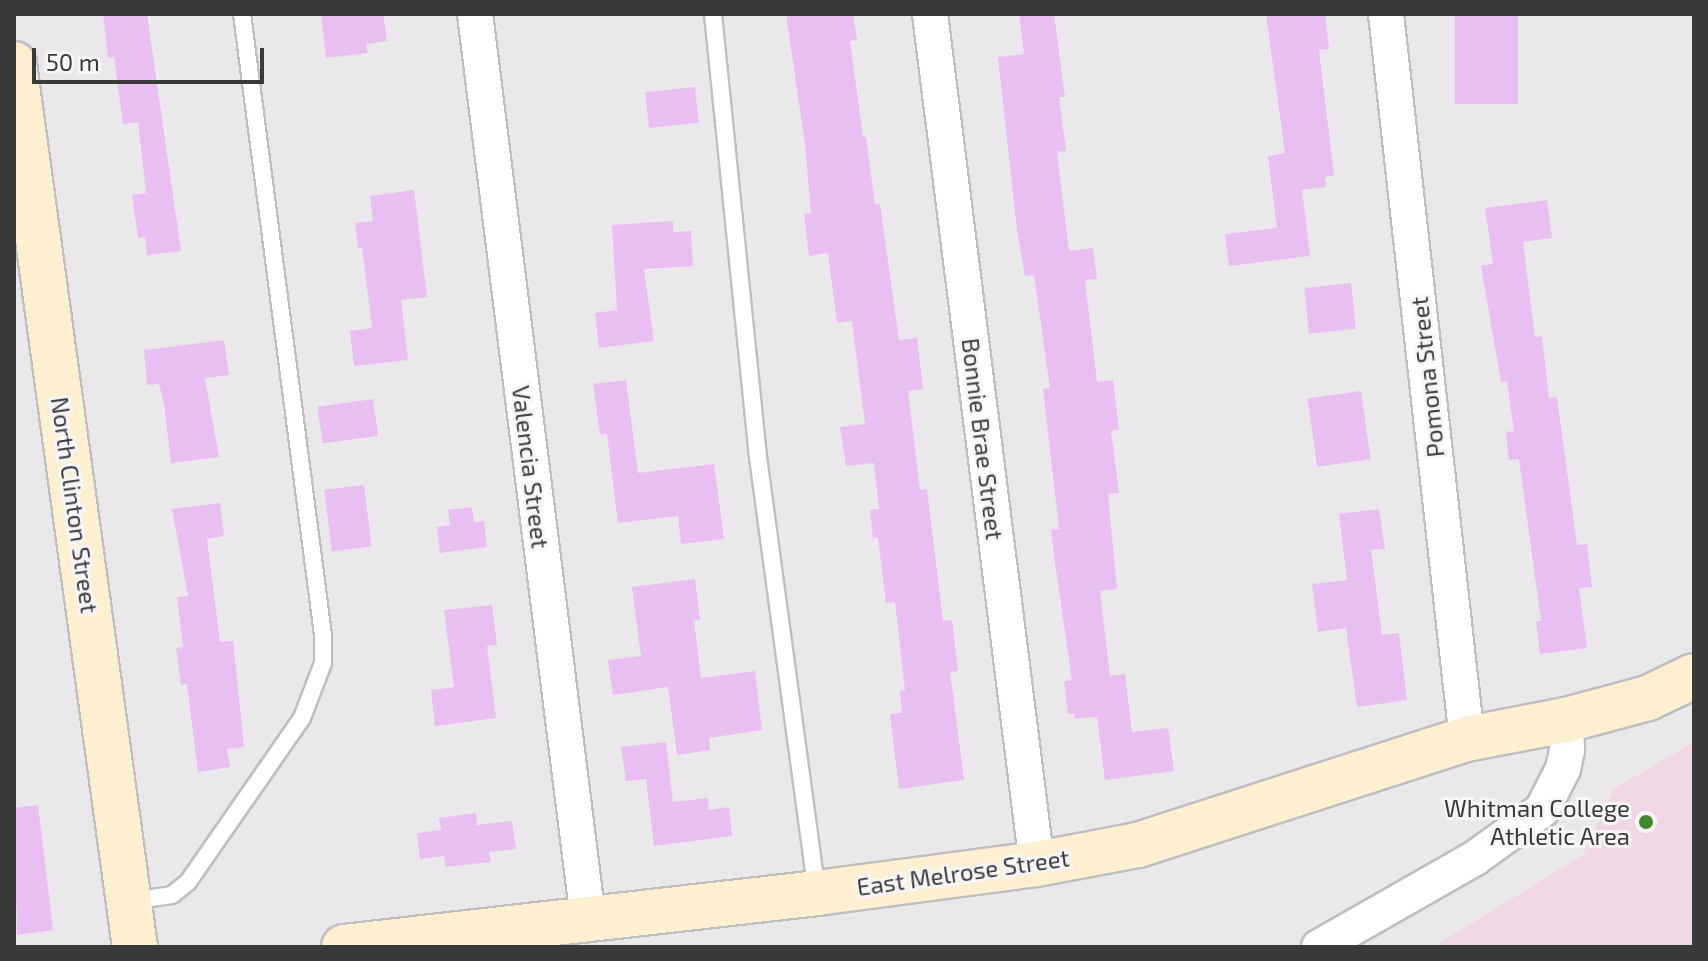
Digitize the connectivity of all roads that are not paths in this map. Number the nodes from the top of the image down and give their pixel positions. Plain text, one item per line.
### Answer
1 (242, 14) edge
2 (475, 14) edge
3 (713, 14) edge
4 (930, 14) edge
5 (1386, 14) edge
6 (14, 64) edge
7 (1694, 676) edge
8 (1566, 720) junction
9 (1467, 739) junction
10 (1037, 864) junction
11 (817, 893) junction
12 (130, 901) junction
13 (588, 919) junction
14 (135, 947) edge
15 (344, 947) edge
16 (1319, 947) edge

1 - 12 lane
2 - 13 street, Valencia Street
3 - 11 lane
4 - 10 street, Bonnie Brae Street
5 - 9 street, Pomona Street
6 - 12 street, North Clinton Street
7 - 8 street, East Melrose Street
8 - 9 street, East Melrose Street
8 - 16 street
9 - 10 street, East Melrose Street
10 - 11 street, East Melrose Street
11 - 13 street, East Melrose Street
12 - 14 street, North Clinton Street
13 - 15 street, East Melrose Street

